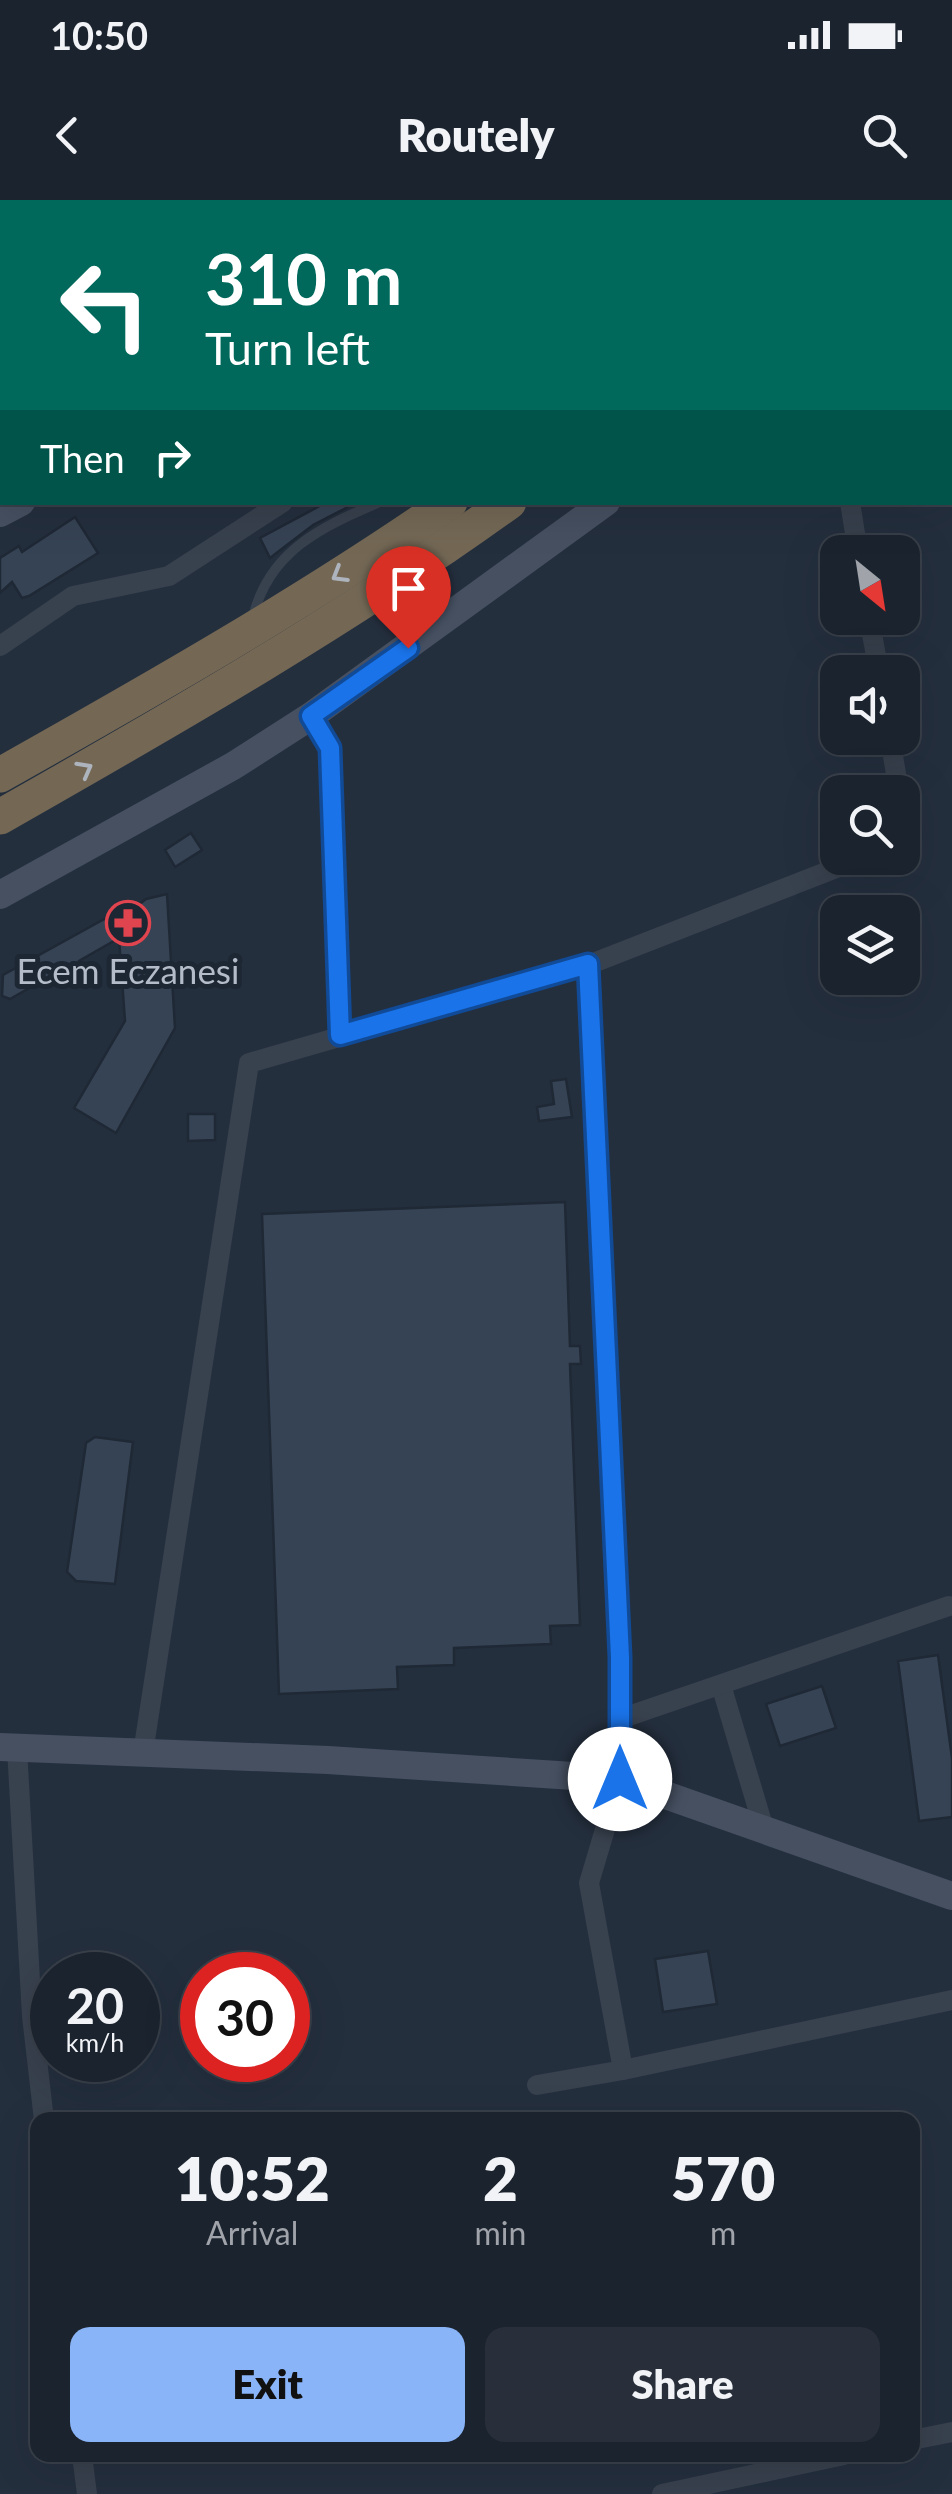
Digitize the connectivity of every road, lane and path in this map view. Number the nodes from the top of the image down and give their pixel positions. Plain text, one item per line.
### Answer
1 (278, 505) edge
2 (374, 505) edge
3 (446, 505) edge
4 (505, 505) edge
5 (602, 505) edge
6 (850, 505) edge
7 (855, 535) edge
8 (250, 629) junction
9 (0, 646) edge
10 (311, 716) junction
11 (0, 775) edge
12 (0, 816) edge
13 (820, 874) edge
14 (0, 895) edge
15 (588, 964) junction
16 (340, 1035) junction
17 (948, 1606) dead end
18 (721, 1685) junction
19 (620, 1719) junction
20 (8, 1747) edge
21 (144, 1753) junction
22 (620, 1779) junction
23 (764, 1829) junction
24 (952, 1896) edge
25 (952, 2000) edge
26 (624, 2070) junction
27 (537, 2085) dead end
28 (43, 2112) edge
29 (952, 2432) edge
30 (920, 2438) edge
31 (83, 2462) edge
32 (811, 2462) edge
33 (86, 2494) edge
34 (662, 2494) edge

1 - 9 street
2 - 8 lane
3 -> 8 highway
12 -> 4 highway
5 - 10 street
6 - 7 street
8 - 11 highway
10 - 14 street
10 - 16 street
13 - 15 street
15 - 16 street
15 - 19 street
16 - 21 street
17 - 18 street
18 - 19 street
18 - 23 street
19 - 22 street
20 - 21 street
20 - 28 street
21 - 22 street
22 - 23 street
22 - 26 street
23 - 24 street
25 - 26 street
26 - 27 street
29 - 30 street
31 - 33 street
32 - 34 street

